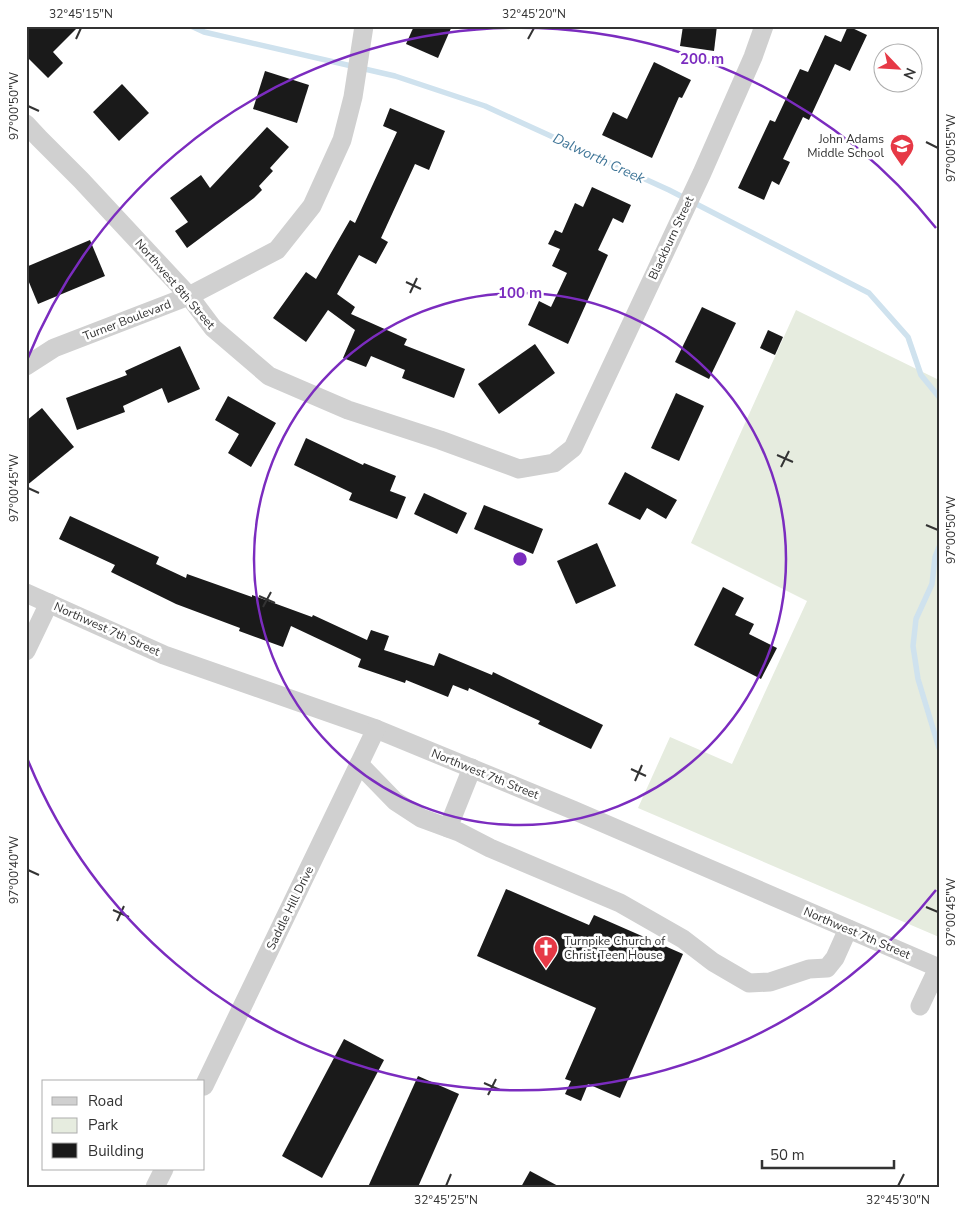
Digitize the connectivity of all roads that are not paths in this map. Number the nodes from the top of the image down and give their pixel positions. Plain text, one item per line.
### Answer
1 (764, 26) edge
2 (362, 35) edge
3 (26, 124) edge
4 (189, 296) junction
5 (26, 366) edge
6 (573, 448) joint
7 (26, 593) edge
8 (49, 603) junction
9 (26, 651) edge
10 (376, 729) junction
11 (359, 764) junction
12 (472, 768) junction
13 (448, 828) junction
14 (848, 929) junction
15 (938, 968) edge
16 (920, 1006) dead end
17 (205, 1084) edge
18 (164, 1170) edge
19 (155, 1187) edge

1 - 6 street, Blackburn Street
2 - 4 street, Turner Boulevard
3 - 4 street, Northwest 8th Street
4 - 5 street, Turner Boulevard
4 - 6 street, Northwest 8th Street
7 - 8 street, Northwest 7th Street
8 - 9 street
8 - 10 street, Northwest 7th Street
10 - 11 street, Saddle Hill Drive
10 - 12 street, Northwest 7th Street
11 - 13 street
11 - 17 street, Saddle Hill Drive
12 - 13 street
12 - 14 street, Northwest 7th Street
13 - 14 street
14 - 15 street, Northwest 7th Street
15 - 16 street
18 - 19 street

